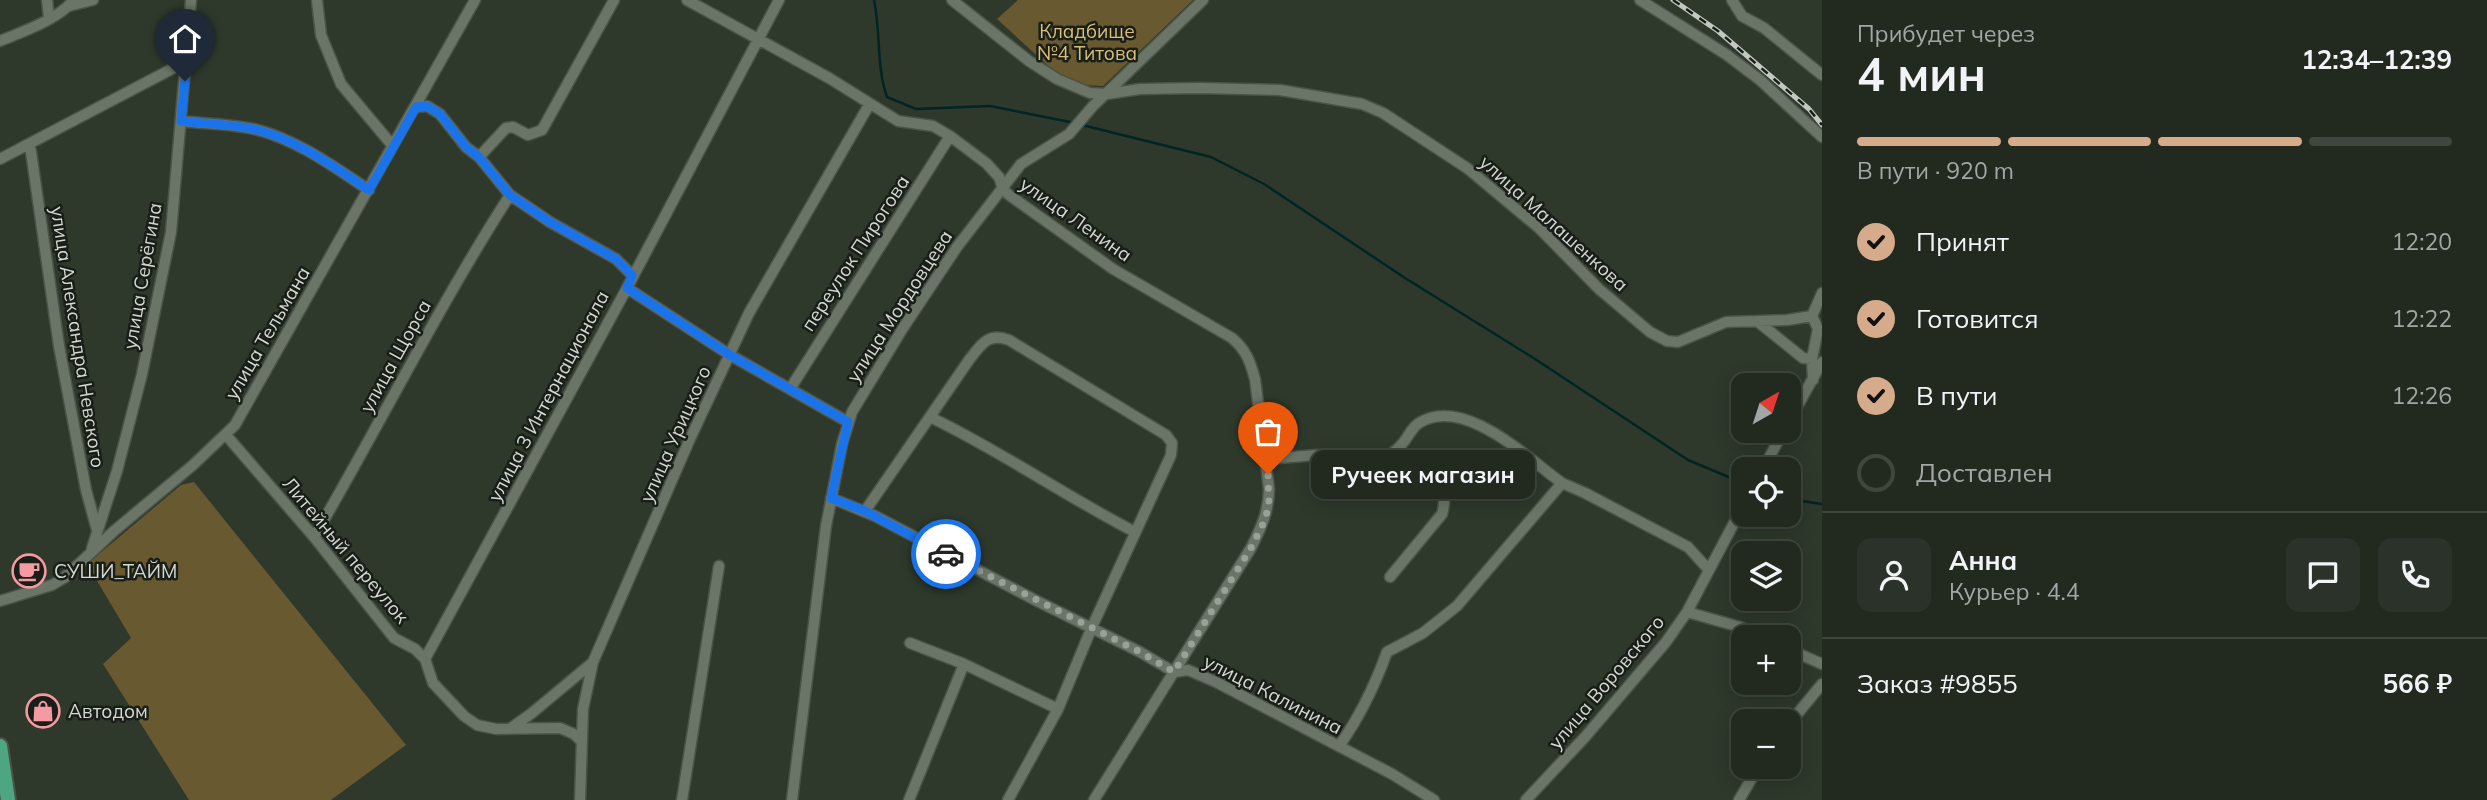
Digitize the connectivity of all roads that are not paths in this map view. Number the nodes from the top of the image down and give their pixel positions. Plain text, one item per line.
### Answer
1 (47, 0) edge
2 (93, 0) edge
3 (191, 0) edge
4 (317, 0) edge
5 (475, 0) edge
6 (614, 0) edge
7 (687, 0) edge
8 (779, 0) edge
9 (952, 0) edge
10 (1203, 0) edge
11 (1640, 0) edge
12 (1732, 0) edge
13 (71, 3) edge
14 (49, 18) junction
15 (758, 39) junction
16 (0, 41) edge
17 (187, 61) junction
18 (1822, 75) edge
19 (1090, 93) junction
20 (1107, 94) junction
21 (869, 105) junction
22 (1093, 106) junction
23 (416, 107) junction
24 (181, 121) junction
25 (950, 136) junction
26 (1822, 137) edge
27 (30, 145) junction
28 (392, 145) junction
29 (479, 157) junction
30 (0, 159) edge
31 (1003, 189) junction
32 (369, 190) junction
33 (510, 195) junction
34 (632, 275) junction
35 (627, 288) junction
36 (1822, 293) edge
37 (1812, 316) junction
38 (1757, 321) junction
39 (1820, 329) edge
40 (730, 355) junction
41 (1816, 368) edge
42 (790, 388) junction
43 (1801, 397) edge
44 (930, 417) junction
45 (848, 422) junction
46 (226, 435) junction
47 (1390, 455) junction
48 (1266, 458) junction
49 (1562, 483) junction
50 (831, 498) junction
51 (865, 511) junction
52 (1731, 527) edge
53 (1135, 532) junction
54 (97, 533) junction
55 (314, 537) junction
56 (90, 552) junction
57 (719, 566) dead end
58 (1708, 569) junction
59 (1390, 577) dead end
60 (0, 601) edge
61 (1687, 612) junction
62 (1733, 625) edge
63 (1092, 627) junction
64 (910, 643) dead end
65 (1801, 655) edge
66 (425, 659) junction
67 (593, 662) junction
68 (1820, 663) edge
69 (964, 664) junction
70 (1174, 672) junction
71 (1821, 685) edge
72 (1058, 709) junction
73 (1801, 709) edge
74 (510, 728) junction
75 (582, 742) junction
76 (0, 746) edge
77 (1339, 746) junction
78 (1751, 779) edge
79 (8, 800) edge
80 (580, 800) edge
81 (682, 800) edge
82 (792, 800) edge
83 (909, 800) edge
84 (1009, 800) edge
85 (1094, 800) edge
86 (1434, 800) edge
87 (1526, 800) edge
88 (1739, 800) edge

1 - 14 street
2 - 13 street
3 - 17 street, улица Серёгина
4 - 28 street
5 - 23 street, улица Тельмана
6 - 29 street
7 - 15 street, улица Ленина
8 - 15 street, улица 3 Интернационала
9 - 19 street, улица Малашенкова
10 - 20 street, улица Мордовцева
11 - 26 street
12 - 18 street
13 - 14 street
14 - 16 street
15 - 21 street, улица Ленина
15 - 34 street, улица 3 Интернационала
17 - 24 street, улица Серёгина
17 - 27 street
19 - 20 street, улица Малашенкова
19 - 22 street
20 - 22 street, улица Мордовцева
20 - 38 street, улица Малашенкова
21 - 25 street, улица Ленина
21 - 40 street, улица Урицкого
22 - 31 street, улица Мордовцева
23 - 28 street, улица Тельмана
23 - 29 street
24 - 32 street
24 - 54 street, улица Серёгина
25 - 31 street, улица Ленина
25 - 42 street, переулок Пирогова
27 - 30 street
27 - 54 street, улица Александра Невского
28 - 32 street, улица Тельмана
29 - 33 street
31 - 45 street, улица Мордовцева
31 - 48 street, улица Ленина
32 - 46 street, улица Тельмана
33 - 34 street
33 - 55 street, улица Щорса
34 - 35 street, улица 3 Интернационала
35 - 40 street
35 - 66 street, улица 3 Интернационала
36 - 37 street
37 - 38 street, улица Малашенкова
37 - 39 street
38 - 41 street
39 - 41 street
40 - 42 street
40 - 67 street, улица Урицкого
41 - 43 street
42 - 45 street
44 - 51 street
44 - 53 street
44 - 53 street
45 - 50 street, улица Мордовцева
46 - 55 street, Литейный переулок
46 - 56 street, улица Тельмана
47 - 48 street
47 - 49 street
47 - 59 street
48 - 70 street, улица Ленина
49 - 58 street
49 - 77 street
50 - 51 street, улица Калинина
50 - 82 street, улица Мордовцева
51 - 63 street, улица Калинина
52 - 58 street, улица Воровского
53 - 63 street
54 - 56 street, улица Серёгина
55 - 66 street, Литейный переулок
56 - 60 street, улица Тельмана
57 - 81 street
58 - 61 street, улица Воровского
61 - 62 street
61 - 87 street, улица Воровского
63 - 70 street, улица Калинина
63 - 72 street
64 - 69 street
65 - 68 street
66 - 74 street, Литейный переулок
67 - 74 street
67 - 75 street, улица Урицкого
68 - 71 street
69 - 72 street
69 - 83 street
70 - 77 street, улица Калинина
70 - 85 street, улица Ленина
71 - 73 street
72 - 84 street
74 - 75 street, Литейный переулок
75 - 80 street, улица Урицкого
76 - 79 main road
77 - 86 street, улица Калинина
78 - 88 street

